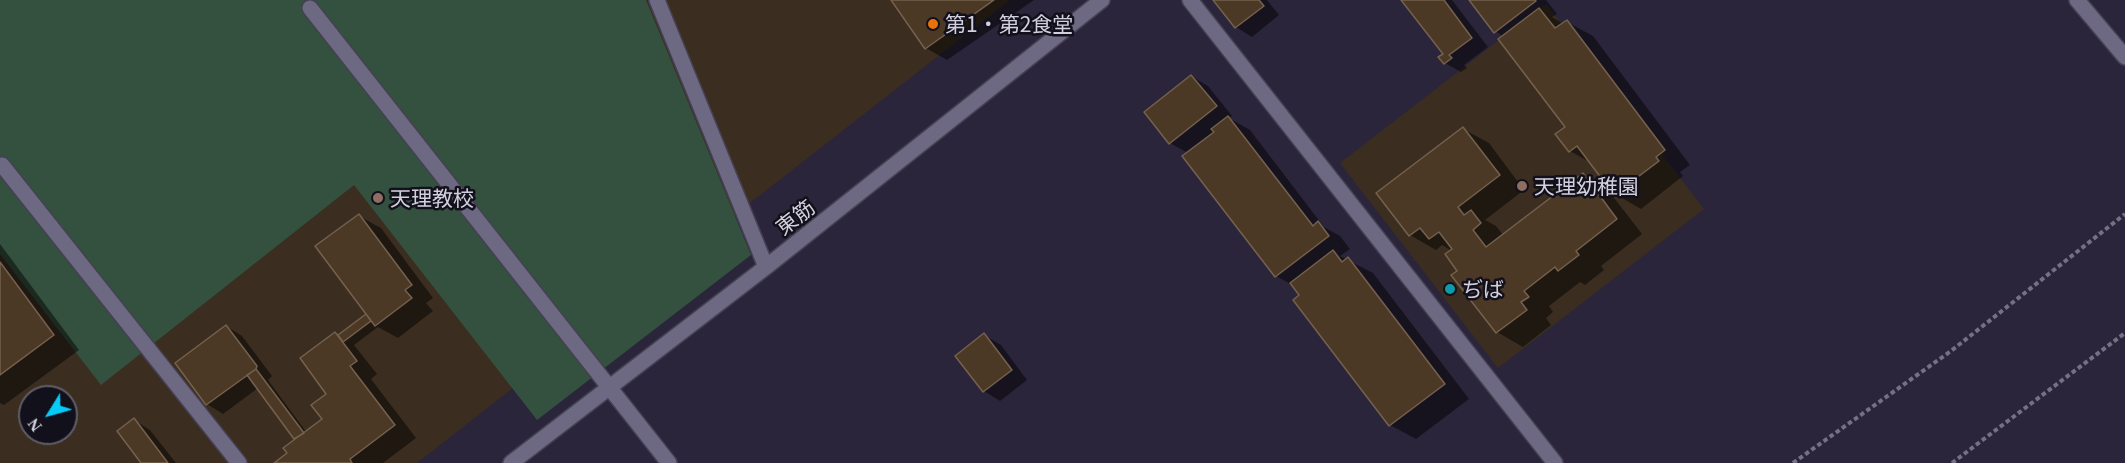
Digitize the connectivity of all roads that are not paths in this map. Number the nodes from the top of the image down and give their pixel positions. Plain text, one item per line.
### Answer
1 (657, 0) edge
2 (1102, 0) edge
3 (1190, 0) edge
4 (2077, 0) edge
5 (310, 8) dead end
6 (2125, 57) edge
7 (2, 165) dead end
8 (766, 267) junction
9 (610, 387) junction
10 (239, 463) edge
11 (511, 463) edge
12 (669, 463) edge
13 (1555, 463) edge

1 - 8 street
2 - 8 street, 東筋
3 - 13 street
4 - 6 street
5 - 9 street
7 - 10 street
8 - 9 street, 東筋
9 - 11 street, 東筋
9 - 12 street

